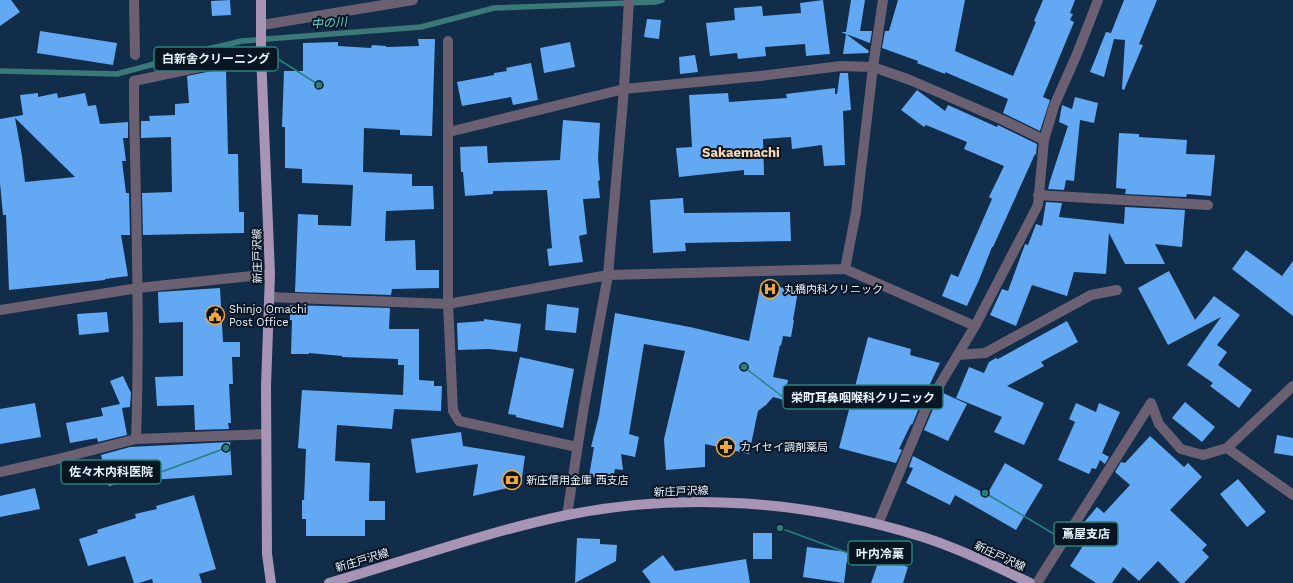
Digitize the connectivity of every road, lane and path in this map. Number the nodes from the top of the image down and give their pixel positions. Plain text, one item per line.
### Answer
1 (134, 0) edge
2 (262, 0) edge
3 (413, 0) edge
4 (629, 0) edge
5 (883, 0) edge
6 (1098, 0) edge
7 (357, 5) edge
8 (262, 25) junction
9 (448, 41) dead end
10 (261, 54) junction
11 (135, 55) dead end
12 (873, 67) junction
13 (624, 89) junction
14 (449, 132) junction
15 (1044, 140) junction
16 (1038, 195) junction
17 (1208, 204) dead end
18 (844, 268) junction
19 (270, 274) junction
20 (608, 275) junction
21 (138, 288) junction
22 (1117, 290) dead end
23 (269, 296) junction
24 (448, 304) junction
25 (0, 310) edge
26 (975, 326) junction
27 (958, 355) junction
28 (1293, 386) edge
29 (266, 434) junction
30 (136, 439) junction
31 (577, 447) junction
32 (1227, 448) junction
33 (0, 472) edge
34 (1293, 496) edge
35 (567, 515) junction
36 (878, 524) junction
37 (271, 583) edge
38 (329, 583) edge
39 (1030, 583) edge
40 (1037, 583) edge

1 - 11 street
2 - 8 main road, 新庄戸沢線
3 - 7 street
4 - 13 street
5 - 12 street
6 - 15 street
7 - 8 street
8 - 10 main road, 新庄戸沢線
9 - 14 street
10 - 19 main road, 新庄戸沢線
10 - 21 street
12 - 13 street
12 - 15 street
12 - 18 street
13 - 14 street
13 - 20 street
14 - 24 street
15 - 16 street
16 - 17 street
16 - 26 street
18 - 20 street
18 - 26 street
19 - 21 street
19 - 23 main road, 新庄戸沢線
20 - 24 street
20 - 31 street
21 - 25 street
21 - 30 street
22 - 27 street
23 - 24 street
23 - 29 main road, 新庄戸沢線
24 - 31 street
26 - 27 street
27 - 36 street
28 - 32 street
29 - 30 street
29 - 37 main road, 新庄戸沢線
30 - 33 street
31 - 35 street
32 - 34 street
32 - 40 street
35 - 36 main road, 新庄戸沢線
35 - 38 main road, 新庄戸沢線
36 - 39 main road, 新庄戸沢線

